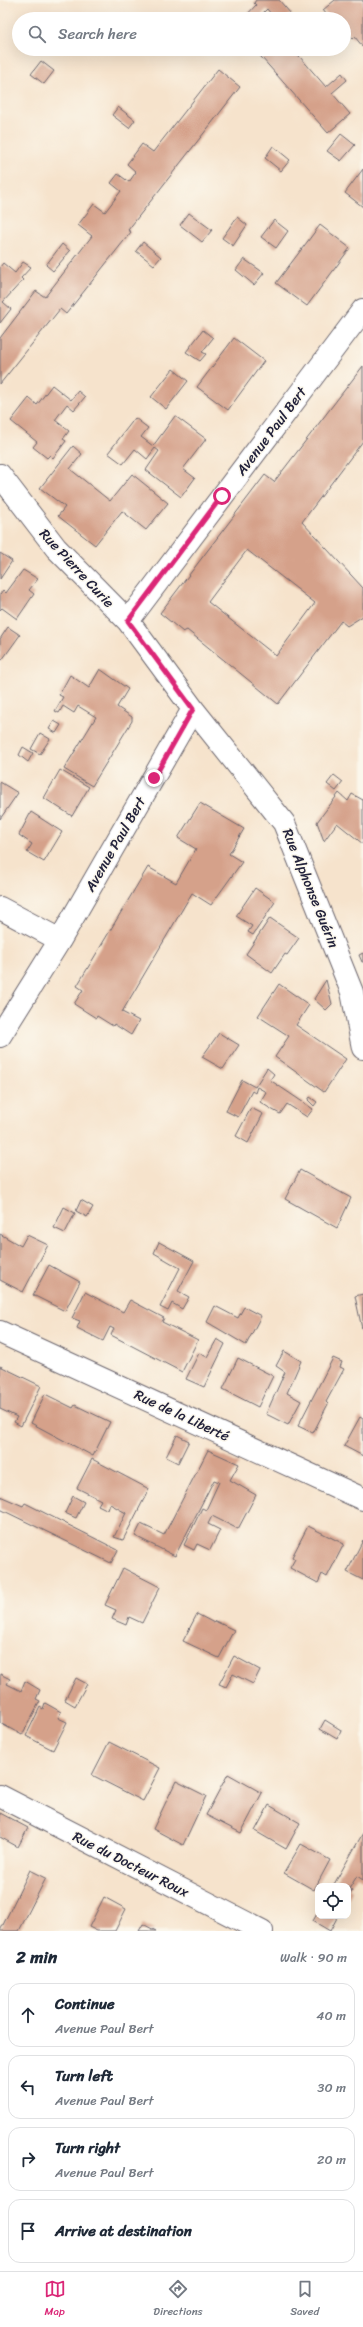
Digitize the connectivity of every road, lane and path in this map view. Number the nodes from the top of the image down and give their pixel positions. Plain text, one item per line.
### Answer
1 (363, 310) edge
2 (0, 475) edge
3 (128, 621) junction
4 (193, 709) junction
5 (0, 908) edge
6 (60, 940) junction
7 (7, 1007) edge
8 (0, 1036) edge
9 (363, 1048) edge
10 (0, 1332) edge
11 (363, 1499) edge
12 (0, 1796) edge
13 (262, 1931) edge

1 - 3 street, Avenue Paul Bert
2 - 3 street, Rue Pierre Curie
3 - 4 street
4 - 6 street, Avenue Paul Bert
4 - 9 street, Rue Alphonse Guérin
5 - 6 street
6 - 7 street, Avenue Paul Bert
7 - 8 street, Avenue Paul Bert
10 - 11 street, Rue de la Liberté
12 - 13 street, Rue du Docteur Roux

